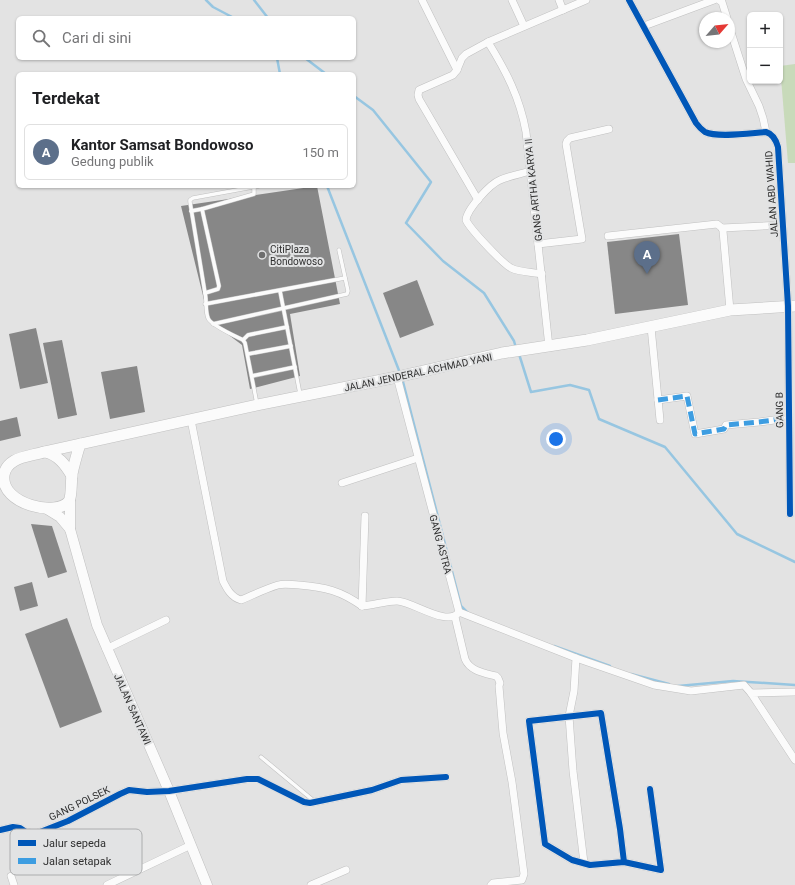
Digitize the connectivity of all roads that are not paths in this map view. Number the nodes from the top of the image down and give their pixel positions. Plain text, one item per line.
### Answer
1 (422, 0) edge
2 (512, 0) edge
3 (559, 0) edge
4 (586, 0) edge
5 (629, 0) edge
6 (714, 0) edge
7 (719, 0) edge
8 (693, 3) edge
9 (563, 10) junction
10 (725, 12) edge
11 (524, 26) junction
12 (644, 26) junction
13 (488, 42) junction
14 (735, 45) edge
15 (457, 70) junction
16 (609, 129) dead end
17 (766, 132) junction
18 (530, 171) junction
19 (248, 188) edge
20 (254, 188) edge
21 (478, 200) junction
22 (202, 209) junction
23 (191, 211) junction
24 (783, 225) junction
25 (722, 228) junction
26 (608, 236) dead end
27 (538, 244) junction
28 (339, 250) dead end
29 (542, 274) junction
30 (345, 278) junction
31 (280, 291) junction
32 (206, 293) junction
33 (205, 304) junction
34 (792, 306) edge
35 (284, 308) junction
36 (730, 310) junction
37 (213, 324) junction
38 (287, 327) junction
39 (651, 327) junction
40 (242, 340) junction
41 (291, 346) junction
42 (549, 347) junction
43 (248, 354) junction
44 (295, 367) junction
45 (252, 376) junction
46 (402, 376) junction
47 (301, 396) junction
48 (658, 400) junction
49 (792, 401) edge
50 (257, 405) junction
51 (789, 418) junction
52 (191, 420) junction
53 (660, 420) dead end
54 (80, 444) junction
55 (792, 450) edge
56 (44, 452) junction
57 (418, 458) junction
58 (16, 460) junction
59 (0, 463) edge
60 (72, 476) junction
61 (342, 482) dead end
62 (793, 486) edge
63 (3, 490) edge
64 (70, 500) junction
65 (47, 509) junction
66 (790, 514) dead end
67 (365, 516) dead end
68 (70, 529) junction
69 (362, 606) junction
70 (457, 615) junction
71 (166, 620) dead end
72 (106, 649) junction
73 (576, 658) junction
74 (795, 692) edge
75 (751, 693) junction
76 (569, 716) junction
77 (261, 757) dead end
78 (795, 760) edge
79 (446, 777) dead end
80 (650, 789) dead end
81 (169, 791) junction
82 (315, 802) junction
83 (22, 829) edge
84 (48, 829) edge
85 (0, 830) edge
86 (191, 845) junction
87 (624, 862) junction
88 (584, 863) junction
89 (142, 868) edge
90 (346, 870) dead end
91 (128, 875) edge
92 (11, 876) dead end
93 (14, 885) edge
94 (107, 885) edge
95 (207, 885) edge
96 (311, 885) edge
97 (491, 885) edge

1 - 15 street
2 - 11 street
3 - 9 street
4 - 9 street
5 - 12 street
6 - 8 street
7 - 10 street
8 - 12 street
9 - 11 street
11 - 13 street
12 - 17 street
13 - 15 street
13 - 18 street, GANG ARTHA KARYA II
14 - 17 street
15 - 21 street
16 - 27 street
17 - 24 street, JALAN ABD WAHID
18 - 21 street
18 - 27 street, GANG ARTHA KARYA II
19 - 23 lane
20 - 22 lane
21 - 29 street
22 - 23 lane
22 - 32 lane
23 - 32 lane
24 - 25 street
24 - 34 street, JALAN ABD WAHID
25 - 26 street
25 - 36 street
27 - 29 street, GANG ARTHA KARYA II
28 - 30 lane
29 - 42 street, GANG ARTHA KARYA II
30 - 31 lane
30 - 35 lane
31 - 33 lane
31 - 35 lane
32 - 33 lane
33 - 37 lane
34 - 36 main road, JALAN JENDERAL ACHMAD YANI
34 - 49 street, GANG B
35 - 37 lane
35 - 38 lane
36 - 39 main road, JALAN JENDERAL ACHMAD YANI
37 - 40 lane
38 - 40 lane
38 - 41 lane
39 - 42 main road, JALAN JENDERAL ACHMAD YANI
39 - 48 street
40 - 43 lane
41 - 43 lane
41 - 44 lane
42 - 46 main road, JALAN JENDERAL ACHMAD YANI
43 - 45 lane
44 - 45 lane
44 - 47 lane
45 - 50 lane
46 - 47 main road, JALAN JENDERAL ACHMAD YANI
46 - 57 street, GANG ASTRA
47 - 50 main road, JALAN JENDERAL ACHMAD YANI
48 - 51 street
48 - 53 street
49 - 51 street, GANG B
50 - 52 main road, JALAN JENDERAL ACHMAD YANI
51 - 55 street, GANG B
52 - 54 main road, JALAN JENDERAL ACHMAD YANI
52 - 69 street
54 - 56 main road, JALAN JENDERAL ACHMAD YANI
54 - 60 main road
55 - 62 street, GANG B
56 - 58 main road
56 - 60 main road
57 - 61 street
57 - 70 street, GANG ASTRA
58 - 59 main road
58 - 63 main road
60 - 64 main road
62 - 66 street, GANG B
63 - 65 main road
64 - 65 main road
64 - 68 main road, JALAN SANTAWI
65 - 68 main road, JALAN SANTAWI
67 - 69 street
68 - 72 main road, JALAN SANTAWI
69 - 70 street
70 - 73 street
70 - 97 street, GANG ASTRA
71 - 72 street
72 - 81 main road, JALAN SANTAWI
73 - 75 street
73 - 76 street
74 - 75 street
75 - 78 street
76 - 87 street
76 - 88 street
76 - 88 street
77 - 82 lane
79 - 82 street
80 - 87 street
81 - 82 street, GANG POLSEK
81 - 84 street, GANG POLSEK
81 - 86 main road, JALAN SANTAWI
83 - 85 street, GANG POLSEK
86 - 89 street
86 - 95 main road, JALAN SANTAWI
87 - 88 street
90 - 96 street
91 - 94 street
92 - 93 street

